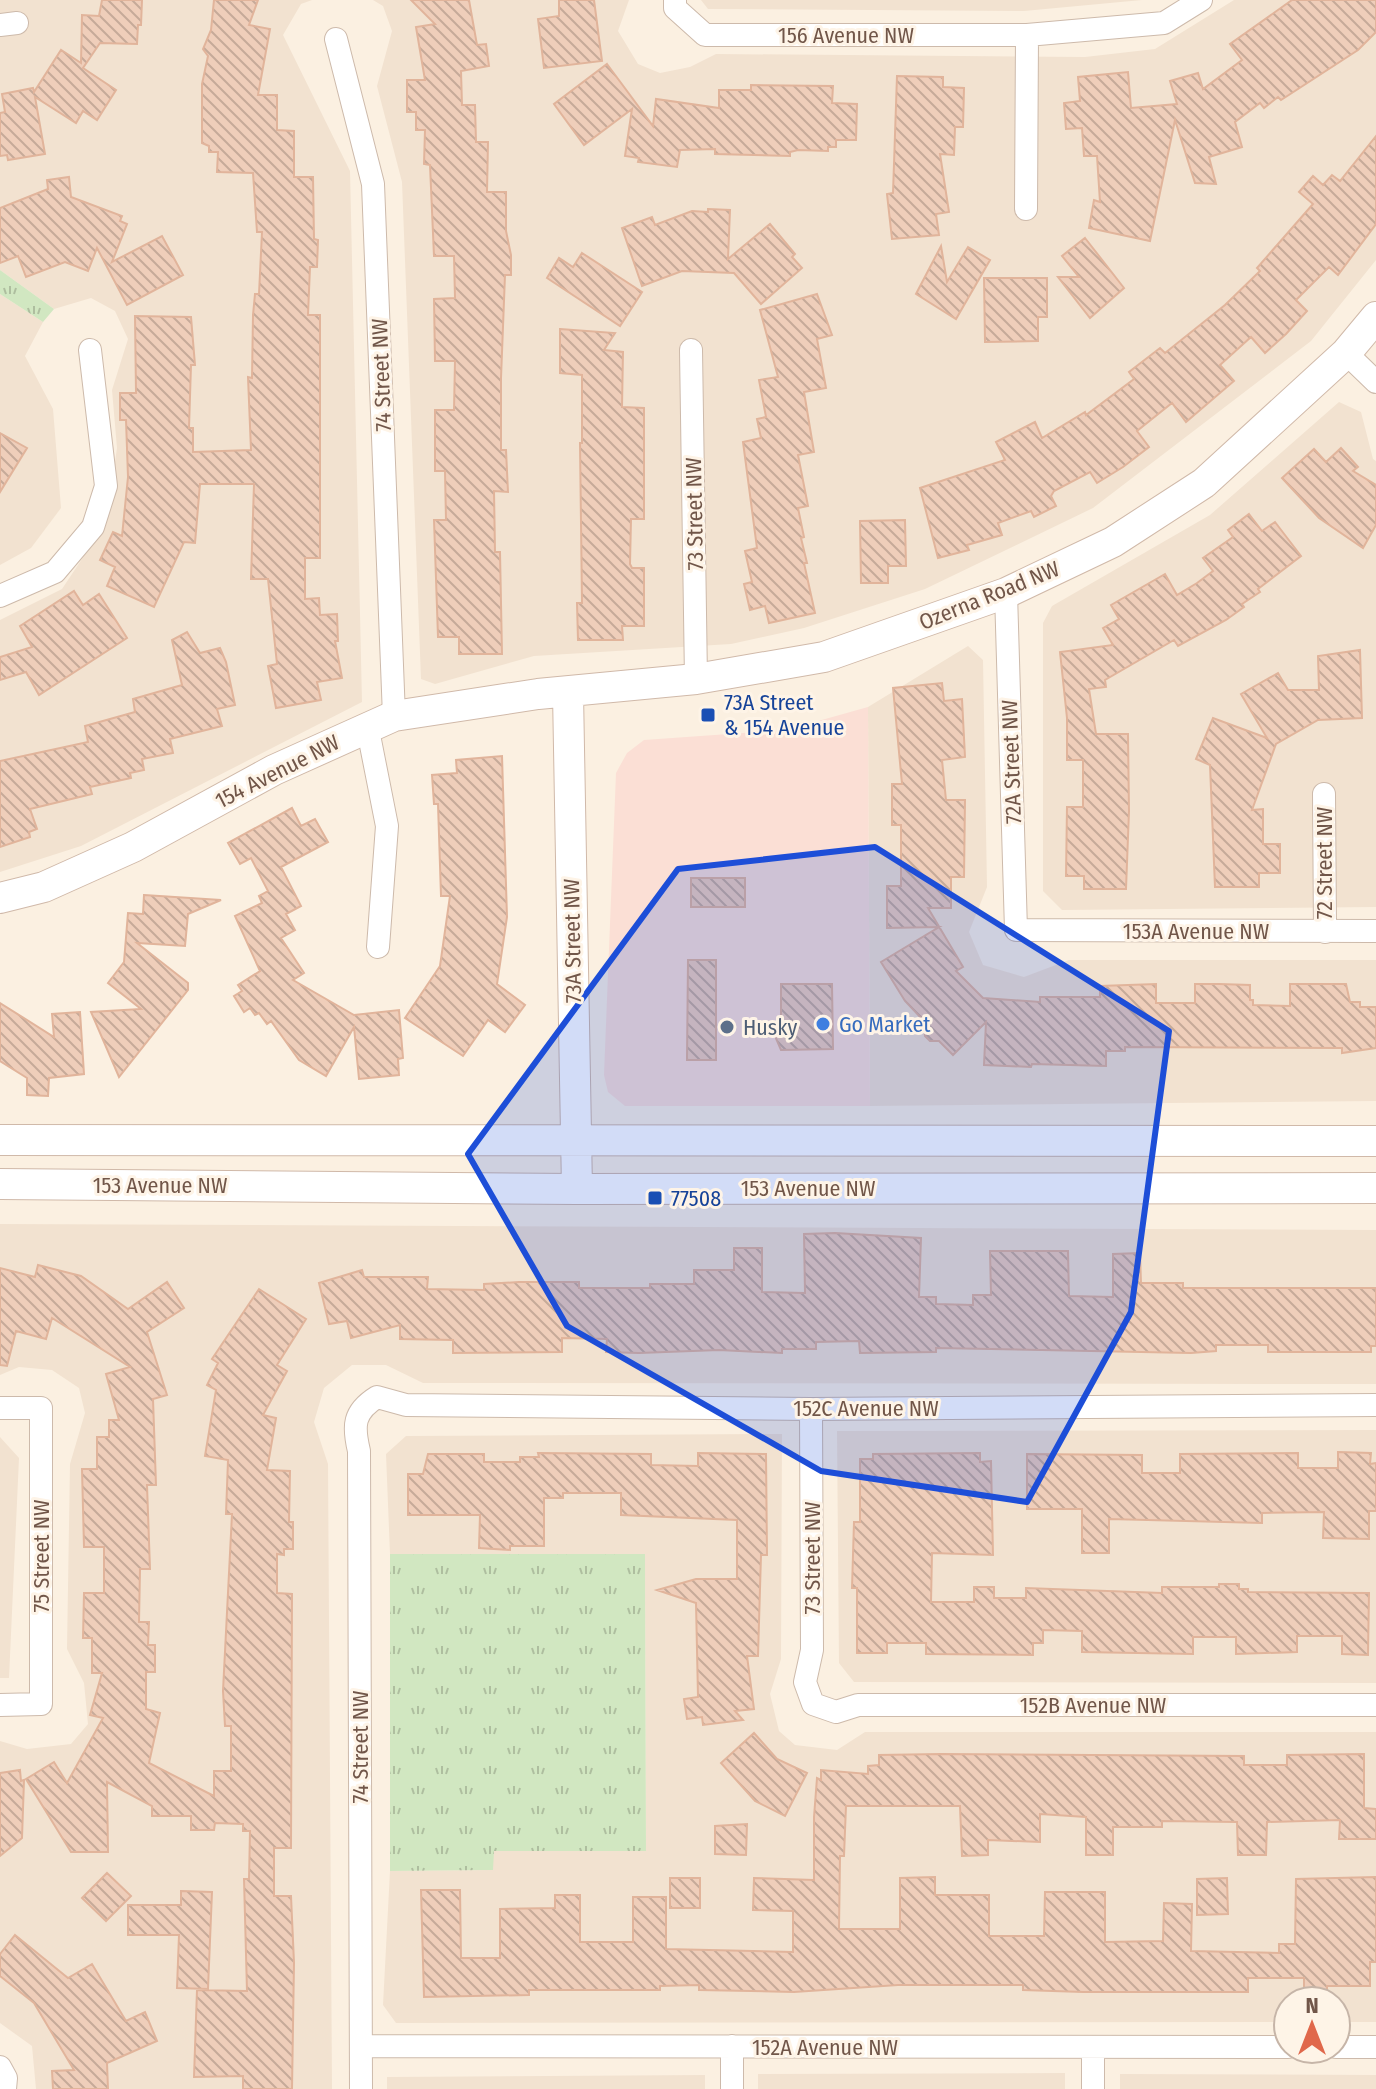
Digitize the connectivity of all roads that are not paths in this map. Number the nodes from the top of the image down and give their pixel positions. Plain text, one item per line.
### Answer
1 (1201, 0) edge
2 (675, 4) edge
3 (1027, 35) junction
4 (336, 39) dead end
5 (1026, 209) dead end
6 (1376, 317) edge
7 (90, 350) dead end
8 (691, 350) dead end
9 (1346, 353) junction
10 (1376, 382) edge
11 (1006, 593) junction
12 (0, 596) edge
13 (696, 679) junction
14 (568, 693) junction
15 (380, 721) junction
16 (1324, 794) dead end
17 (0, 898) edge
18 (1016, 930) joint
19 (1376, 931) edge
20 (1325, 932) junction
21 (378, 947) dead end
22 (0, 1140) edge
23 (1376, 1141) edge
24 (576, 1143) junction
25 (0, 1184) edge
26 (1376, 1188) edge
27 (577, 1189) junction
28 (1376, 1405) edge
29 (0, 1408) edge
30 (360, 1408) joint
31 (811, 1409) junction
32 (813, 1704) joint
33 (0, 1705) edge
34 (1376, 1705) edge
35 (361, 2046) junction
36 (732, 2046) junction
37 (1093, 2047) junction
38 (1272, 2047) edge
39 (1352, 2047) edge
40 (1376, 2047) edge
41 (0, 2067) edge
42 (5, 2089) edge
43 (361, 2089) edge
44 (732, 2089) edge
45 (1093, 2089) edge

1 - 3 street, 156 Avenue NW
2 - 3 street, 156 Avenue NW
3 - 5 street
4 - 15 street, 74 Street NW
6 - 9 main road, Ozerna Road NW
7 - 12 street
8 - 13 street, 73 Street NW
9 - 10 street
9 - 11 main road, Ozerna Road NW
11 - 13 main road, Ozerna Road NW
11 - 18 street, 72A Street NW
13 - 14 main road, Ozerna Road NW
14 - 15 main road, 154 Avenue NW
14 - 24 main road, 73A Street NW
15 - 17 main road, 154 Avenue NW
15 - 21 street, 74 Street NW
16 - 20 street, 72 Street NW
18 - 20 street, 153A Avenue NW
19 - 20 street, 153A Avenue NW
22 - 24 main road, 153 Avenue NW
23 - 24 main road, 153 Avenue NW
24 - 27 main road, 73A Street NW
25 - 27 main road, 153 Avenue NW
26 - 27 main road, 153 Avenue NW
28 - 31 street, 152C Avenue NW
29 - 33 street, 75 Street NW
30 - 31 street, 152C Avenue NW
30 - 35 street, 74 Street NW
31 - 32 street, 73 Street NW
32 - 34 street, 152B Avenue NW
35 - 36 street, 152A Avenue NW
35 - 43 street, 74 Street NW
36 - 37 street, 152A Avenue NW
36 - 44 street
37 - 38 street, 152A Avenue NW
37 - 45 street
39 - 40 street
41 - 42 street

